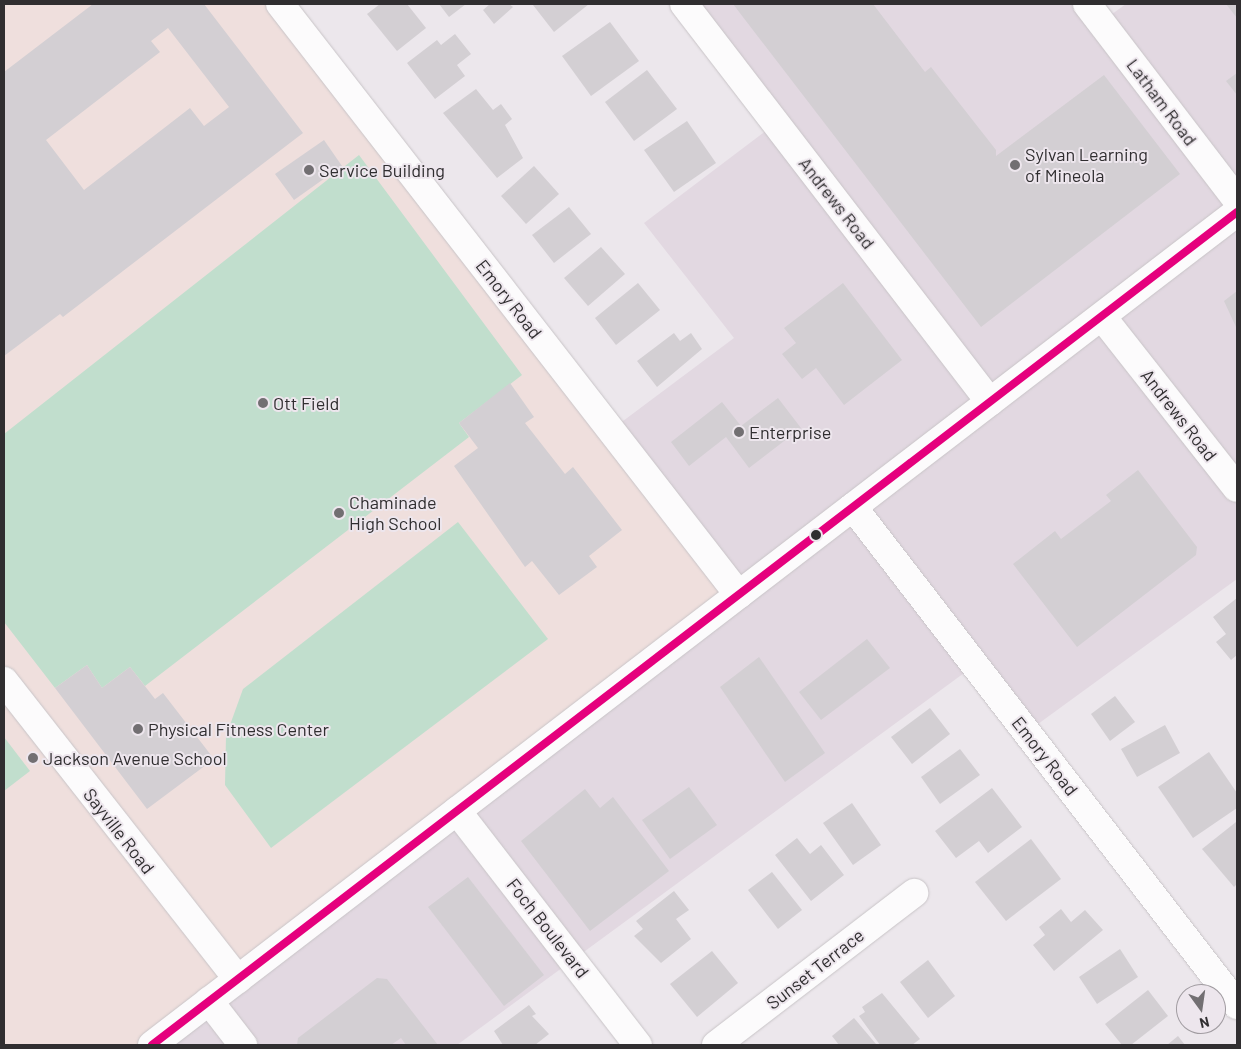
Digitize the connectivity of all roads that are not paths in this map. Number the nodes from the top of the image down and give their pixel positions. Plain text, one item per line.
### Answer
1 (280, 4) edge
2 (684, 4) edge
3 (1087, 4) edge
4 (1237, 200) edge
5 (1237, 212) edge
6 (1103, 318) junction
7 (990, 402) junction
8 (1237, 488) edge
9 (853, 507) junction
10 (738, 595) junction
11 (4, 681) edge
12 (457, 811) junction
13 (914, 893) dead end
14 (238, 980) junction
15 (209, 1001) junction
16 (1237, 1006) edge
17 (152, 1045) edge
18 (243, 1045) edge
19 (638, 1045) edge
20 (716, 1045) edge

1 - 10 street, Emory Road
2 - 7 street, Andrews Road
3 - 4 street, Latham Road
5 - 6 street
6 - 7 street
6 - 8 street, Andrews Road
7 - 9 street
9 - 10 street
9 - 16 street, Emory Road
10 - 12 street
11 - 14 street, Sayville Road
12 - 14 street
12 - 19 street, Foch Boulevard
13 - 20 street, Sunset Terrace
14 - 15 street
15 - 17 street
15 - 18 street

